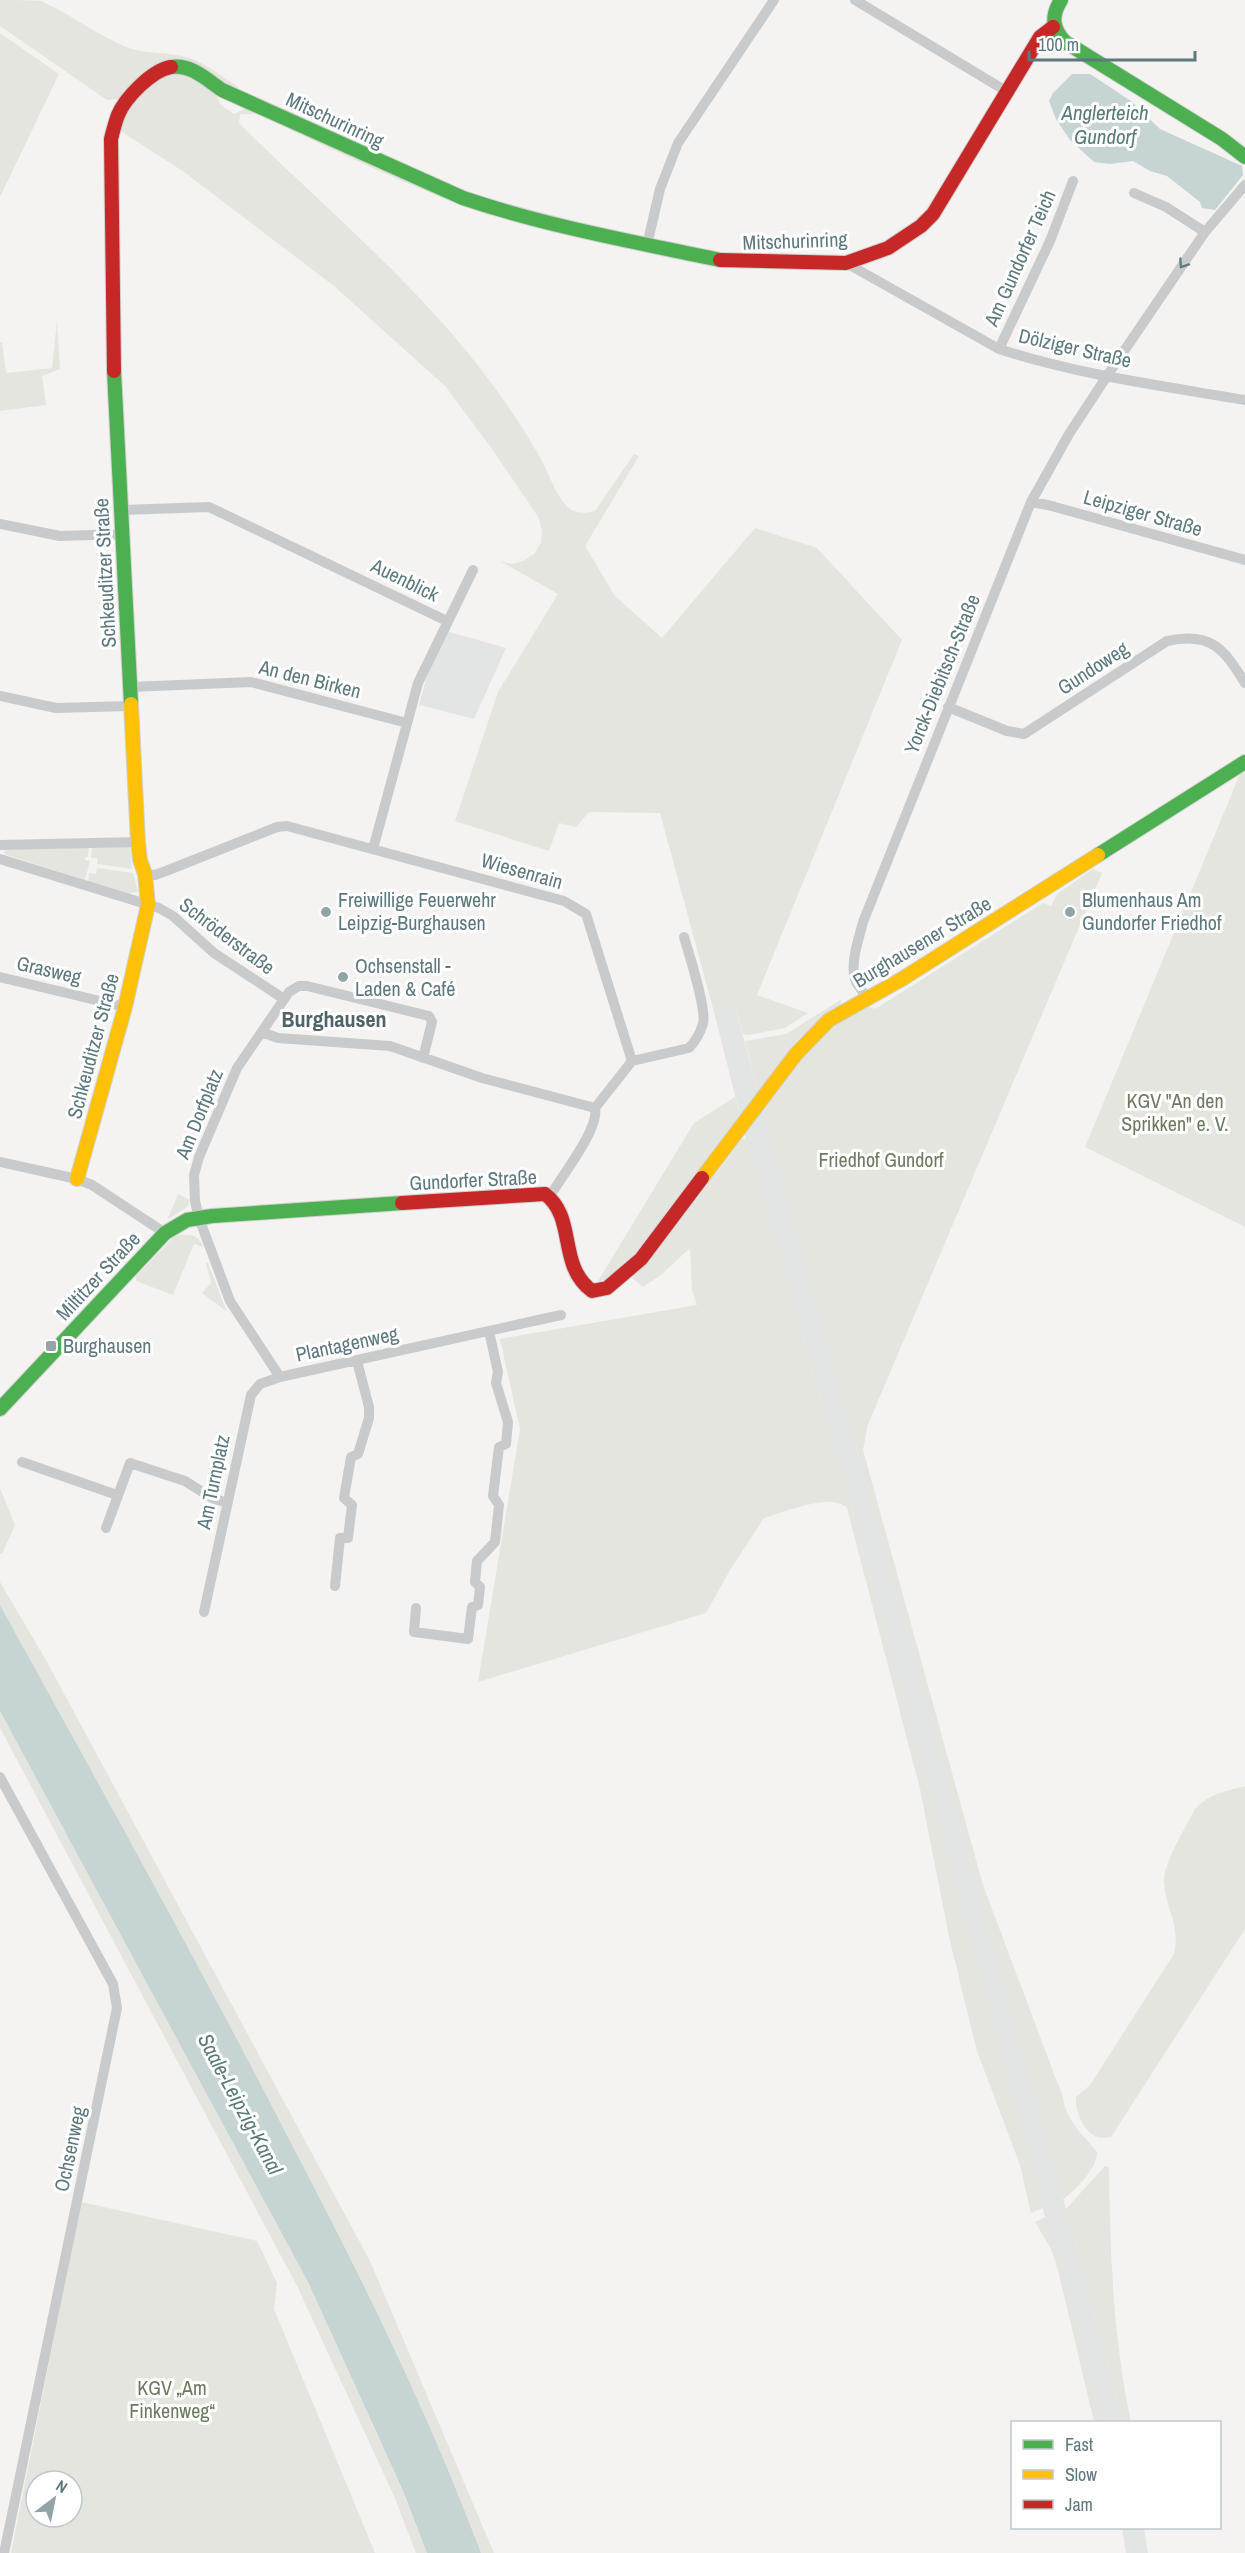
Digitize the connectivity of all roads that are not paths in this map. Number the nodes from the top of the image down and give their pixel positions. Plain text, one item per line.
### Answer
1 (774, 0) edge
2 (855, 0) edge
3 (1062, 0) edge
4 (1053, 27) junction
5 (1006, 92) junction
6 (249, 100) joint
7 (1245, 157) edge
8 (1073, 181) dead end
9 (1245, 184) edge
10 (1134, 193) dead end
11 (1205, 232) junction
12 (647, 245) junction
13 (846, 263) junction
14 (999, 349) junction
15 (1107, 376) junction
16 (1245, 400) edge
17 (1031, 502) junction
18 (122, 510) junction
19 (0, 524) edge
20 (123, 534) junction
21 (1245, 560) edge
22 (473, 570) dead end
23 (447, 621) junction
24 (1245, 683) edge
25 (130, 687) junction
26 (0, 696) edge
27 (130, 706) junction
28 (948, 707) junction
29 (407, 723) junction
30 (1245, 762) edge
31 (138, 842) junction
32 (0, 845) edge
33 (373, 849) junction
34 (0, 859) edge
35 (146, 874) junction
36 (148, 905) junction
37 (684, 938) dead end
38 (0, 977) edge
39 (867, 998) junction
40 (284, 999) junction
41 (125, 1007) junction
42 (262, 1032) junction
43 (423, 1058) junction
44 (633, 1061) junction
45 (595, 1108) junction
46 (0, 1162) edge
47 (77, 1179) junction
48 (550, 1196) junction
49 (675, 1216) joint
50 (199, 1218) junction
51 (170, 1229) junction
52 (561, 1315) dead end
53 (489, 1331) junction
54 (357, 1361) junction
55 (280, 1377) junction
56 (0, 1409) edge
57 (22, 1462) dead end
58 (117, 1496) junction
59 (227, 1503) junction
60 (106, 1528) dead end
61 (335, 1586) dead end
62 (416, 1608) dead end
63 (204, 1612) dead end
64 (0, 1777) edge
65 (5, 2525) edge
66 (4, 2553) edge

1 - 12 street
2 - 5 street
3 - 4 street
4 - 5 street, Mitschurinring
4 - 7 street
5 - 13 street, Mitschurinring
6 - 12 street, Mitschurinring
6 - 18 street, Schkeuditzer Straße
8 - 14 street, Am Gundorfer Teich
9 - 11 street
10 - 11 street
11 -> 15 street
12 - 13 street, Mitschurinring
13 - 14 street, Dölziger Straße
14 - 15 street, Dölziger Straße
15 - 16 street, Dölziger Straße
15 - 17 street, Yorck-Diebitsch-Straße
17 - 21 street, Leipziger Straße
17 - 28 street, Yorck-Diebitsch-Straße
18 - 20 street, Schkeuditzer Straße
18 - 23 street, Auenblick
19 - 20 street
20 - 25 street, Schkeuditzer Straße
22 - 23 street
23 - 29 street, Auenblick
24 - 28 street, Gundoweg
25 - 27 street, Schkeuditzer Straße
25 - 29 street, An den Birken
26 - 27 street
27 - 31 street, Schkeuditzer Straße
28 - 39 street, Yorck-Diebitsch-Straße
29 - 33 street, Auenblick
30 - 39 street, Burghausener Straße
31 - 32 street
31 - 35 street, Schkeuditzer Straße
33 - 35 street, Wiesenrain
33 - 44 street, Wiesenrain
34 - 36 street, Schröderstraße
35 - 36 street, Schkeuditzer Straße
36 - 40 street, Schröderstraße
36 - 41 street, Schkeuditzer Straße
37 - 44 street
38 - 41 street, Grasweg
39 - 49 street, Burghausener Straße
40 - 42 street, Am Dorfplatz
40 - 43 street, Am Dorfplatz
41 - 47 street, Schkeuditzer Straße
42 - 43 street
42 - 50 street, Am Dorfplatz
43 - 45 street
44 - 45 street
45 - 48 street
46 - 47 street
47 - 51 street
48 - 49 street, Gundorfer Straße
48 - 50 street, Gundorfer Straße
50 - 51 street, Gundorfer Straße
50 - 55 street, Plantagenweg
51 - 56 street, Miltitzer Straße
52 - 53 street, Plantagenweg
53 - 54 street, Plantagenweg
53 - 62 street
54 - 55 street, Plantagenweg
54 - 61 street
55 - 59 street, Am Turnplatz
57 - 58 street
58 - 59 street
58 - 60 street
59 - 63 street, Am Turnplatz
64 - 65 street, Ochsenweg
65 - 66 street, Ochsenweg

